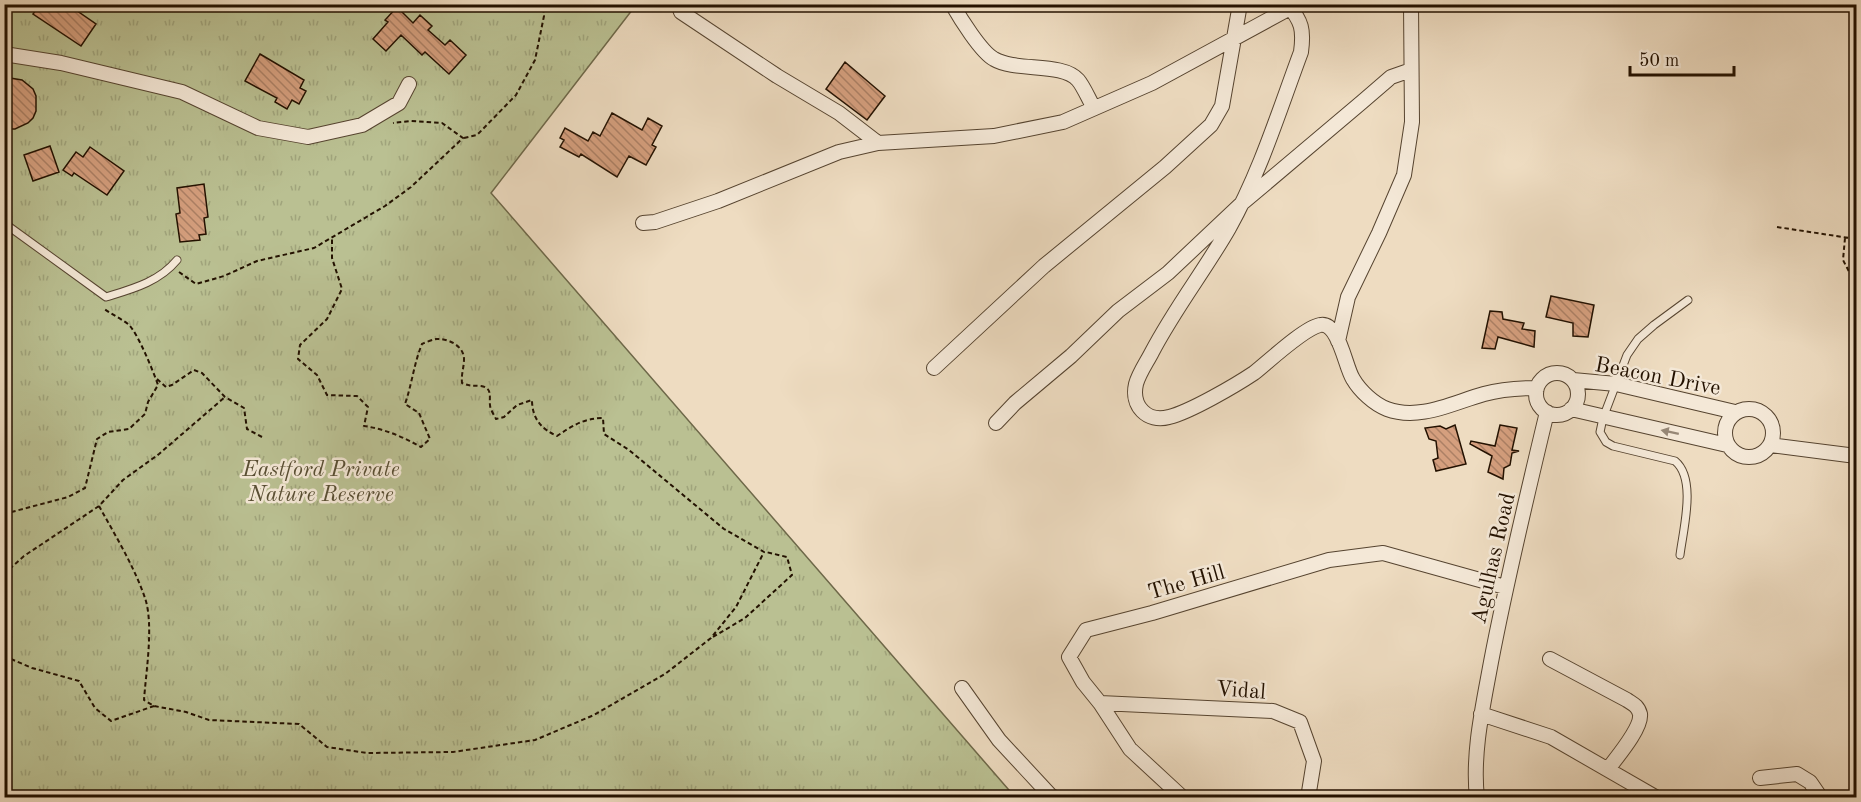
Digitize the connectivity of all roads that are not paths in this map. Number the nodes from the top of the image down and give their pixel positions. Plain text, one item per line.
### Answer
1 (678, 4) edge
2 (952, 4) edge
3 (1240, 4) edge
4 (1412, 4) edge
5 (1288, 6) edge
6 (1235, 37) junction
7 (4, 54) edge
8 (1411, 70) junction
9 (409, 84) dead end
10 (1094, 108) junction
11 (878, 143) junction
12 (1240, 205) junction
13 (4, 223) edge
14 (643, 223) dead end
15 (177, 260) dead end
16 (1688, 300) dead end
17 (1338, 341) junction
18 (934, 368) dead end
19 (1573, 380) junction
20 (1616, 384) junction
21 (1538, 388) junction
22 (1571, 410) junction
23 (1548, 412) junction
24 (1735, 412) junction
25 (1603, 418) junction
26 (996, 423) dead end
27 (1727, 445) junction
28 (1770, 445) junction
29 (1857, 456) edge
30 (1680, 555) dead end
31 (1505, 587) junction
32 (1550, 659) dead end
33 (962, 688) dead end
34 (1100, 703) junction
35 (1481, 714) junction
36 (1608, 770) junction
37 (1760, 778) dead end
38 (1055, 798) edge
39 (1183, 798) edge
40 (1308, 798) edge
41 (1477, 798) edge
42 (1657, 798) edge
43 (1821, 798) edge

1 - 11 street
2 - 10 street
3 - 6 street
4 - 8 street
5 - 6 street
5 - 12 street
6 - 10 street
6 - 18 street
7 - 9 street
8 - 12 street
8 - 17 street
10 - 11 street
11 - 14 street
12 - 17 street
12 - 26 street
13 - 15 lane
16 - 20 lane
17 - 21 street
19 - 20 street, Beacon Drive
19 - 21 street
19 - 22 street
20 - 24 street, Beacon Drive
20 - 25 lane
21 - 23 street
22 - 23 street
22 - 25 street
23 - 31 street, Agulhas Road
24 - 27 street
24 - 28 street
27 -> 25 street
25 - 30 lane
27 - 28 street
28 - 29 street
31 - 34 street, The Hill
31 - 35 street, Agulhas Road
32 - 36 street
33 - 38 street
34 - 39 street, The Hill
34 - 40 street, Vidal
35 - 36 street
35 - 41 street, Agulhas Road
36 - 42 street
37 - 43 street

